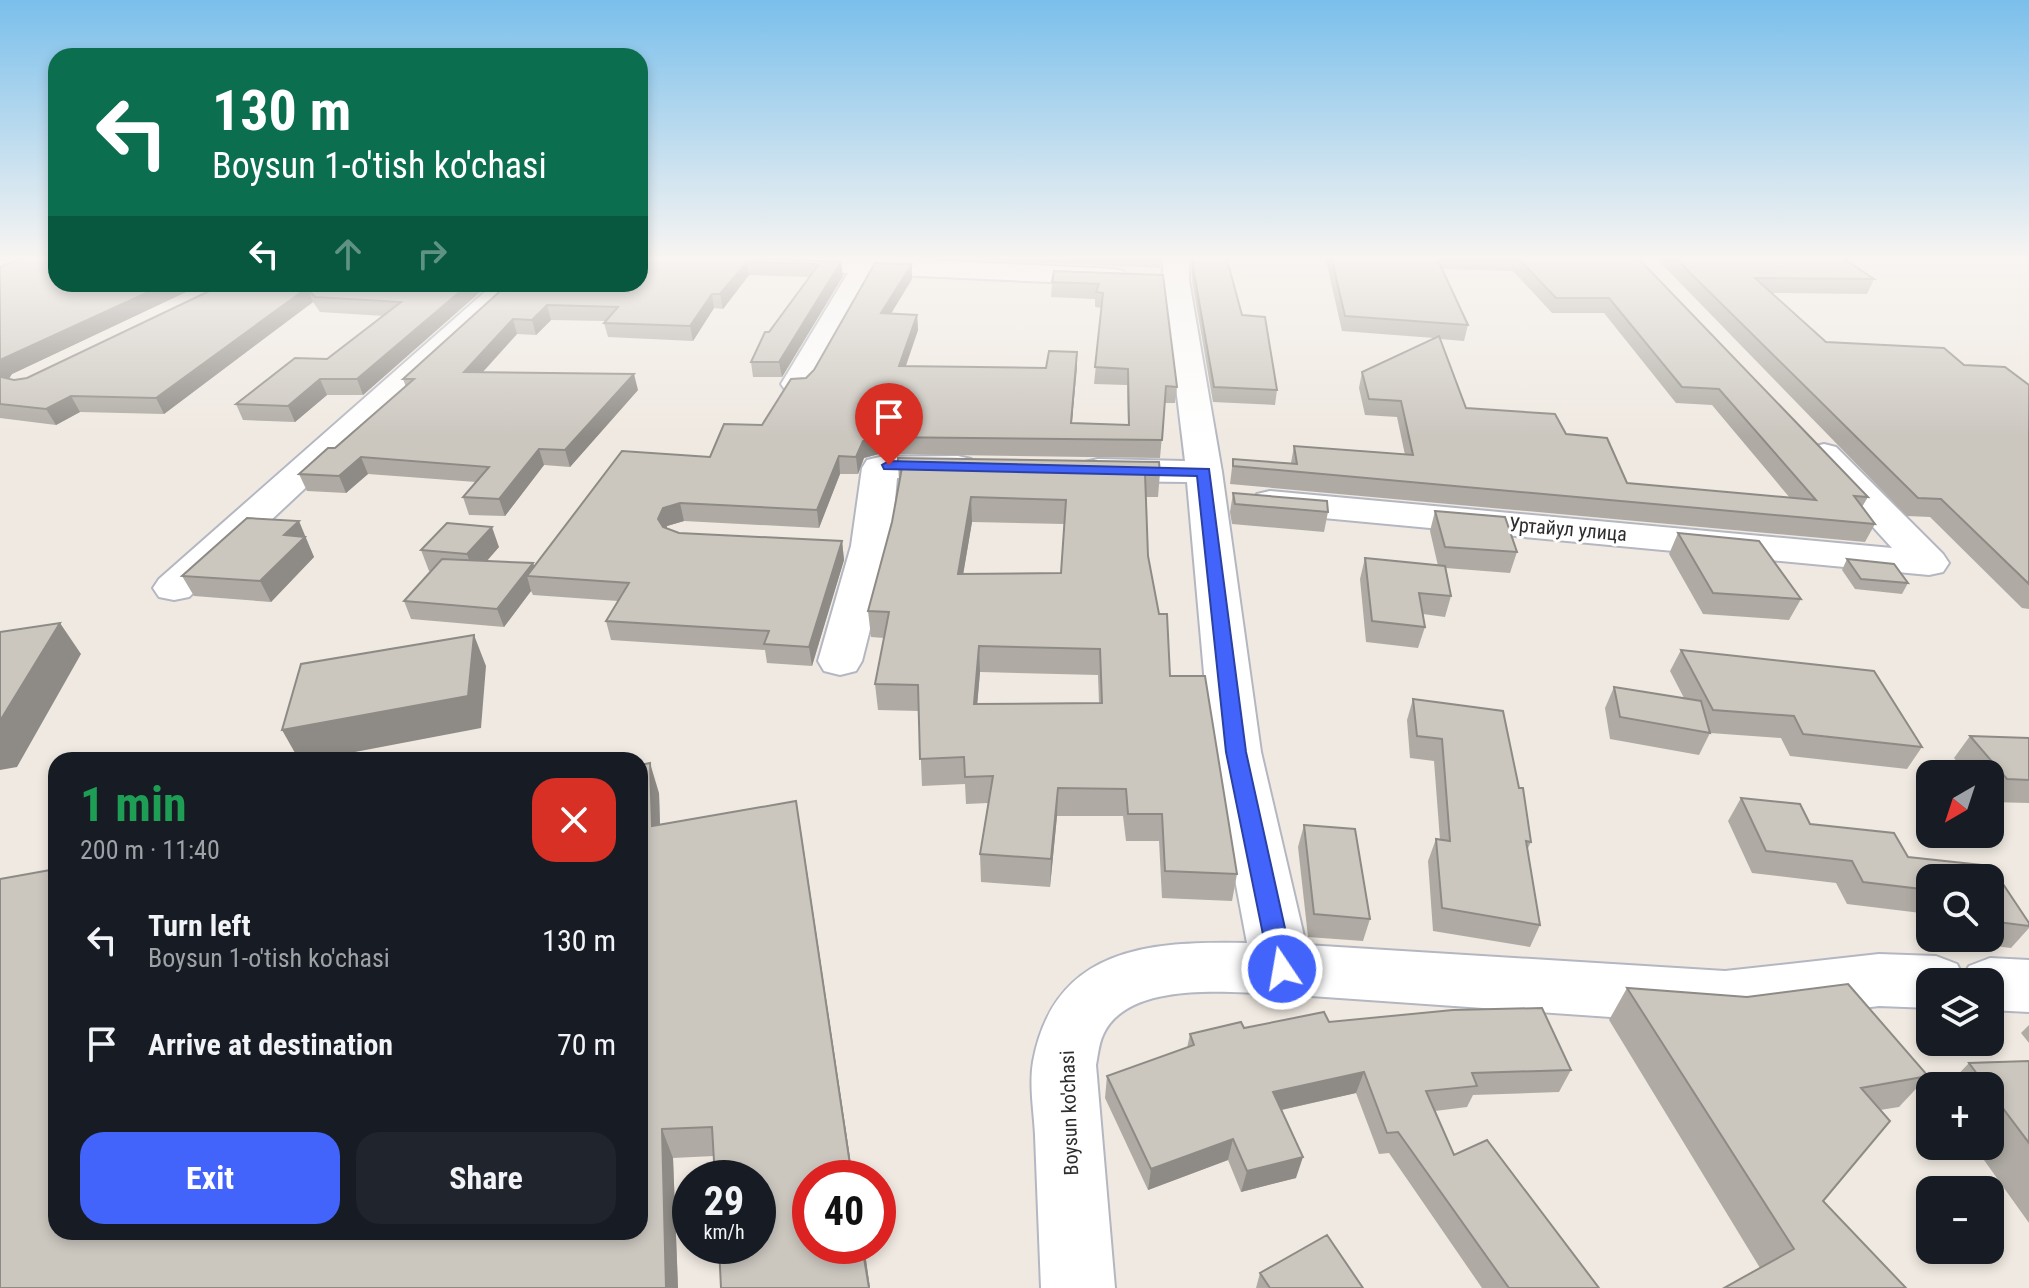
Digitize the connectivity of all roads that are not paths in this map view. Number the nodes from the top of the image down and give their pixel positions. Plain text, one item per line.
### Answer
1 (475, 316) edge
2 (836, 316) edge
3 (1182, 316) edge
4 (797, 384) edge
5 (1799, 429) edge
6 (999, 468) edge
7 (1062, 469) edge
8 (1205, 484) junction
9 (174, 588) dead end
10 (840, 661) dead end
11 (1282, 969) junction
12 (1916, 981) edge
13 (2004, 985) edge
14 (2029, 986) edge
15 (1078, 1288) edge

1 - 9 street
2 - 4 street
3 - 8 street
5 - 8 street, Уртайул улица
6 - 10 street
7 - 8 street, Уртайул улица
8 - 11 street
11 - 12 street, Boysun ko'chasi
11 - 15 street, Boysun ko'chasi
13 - 14 street

